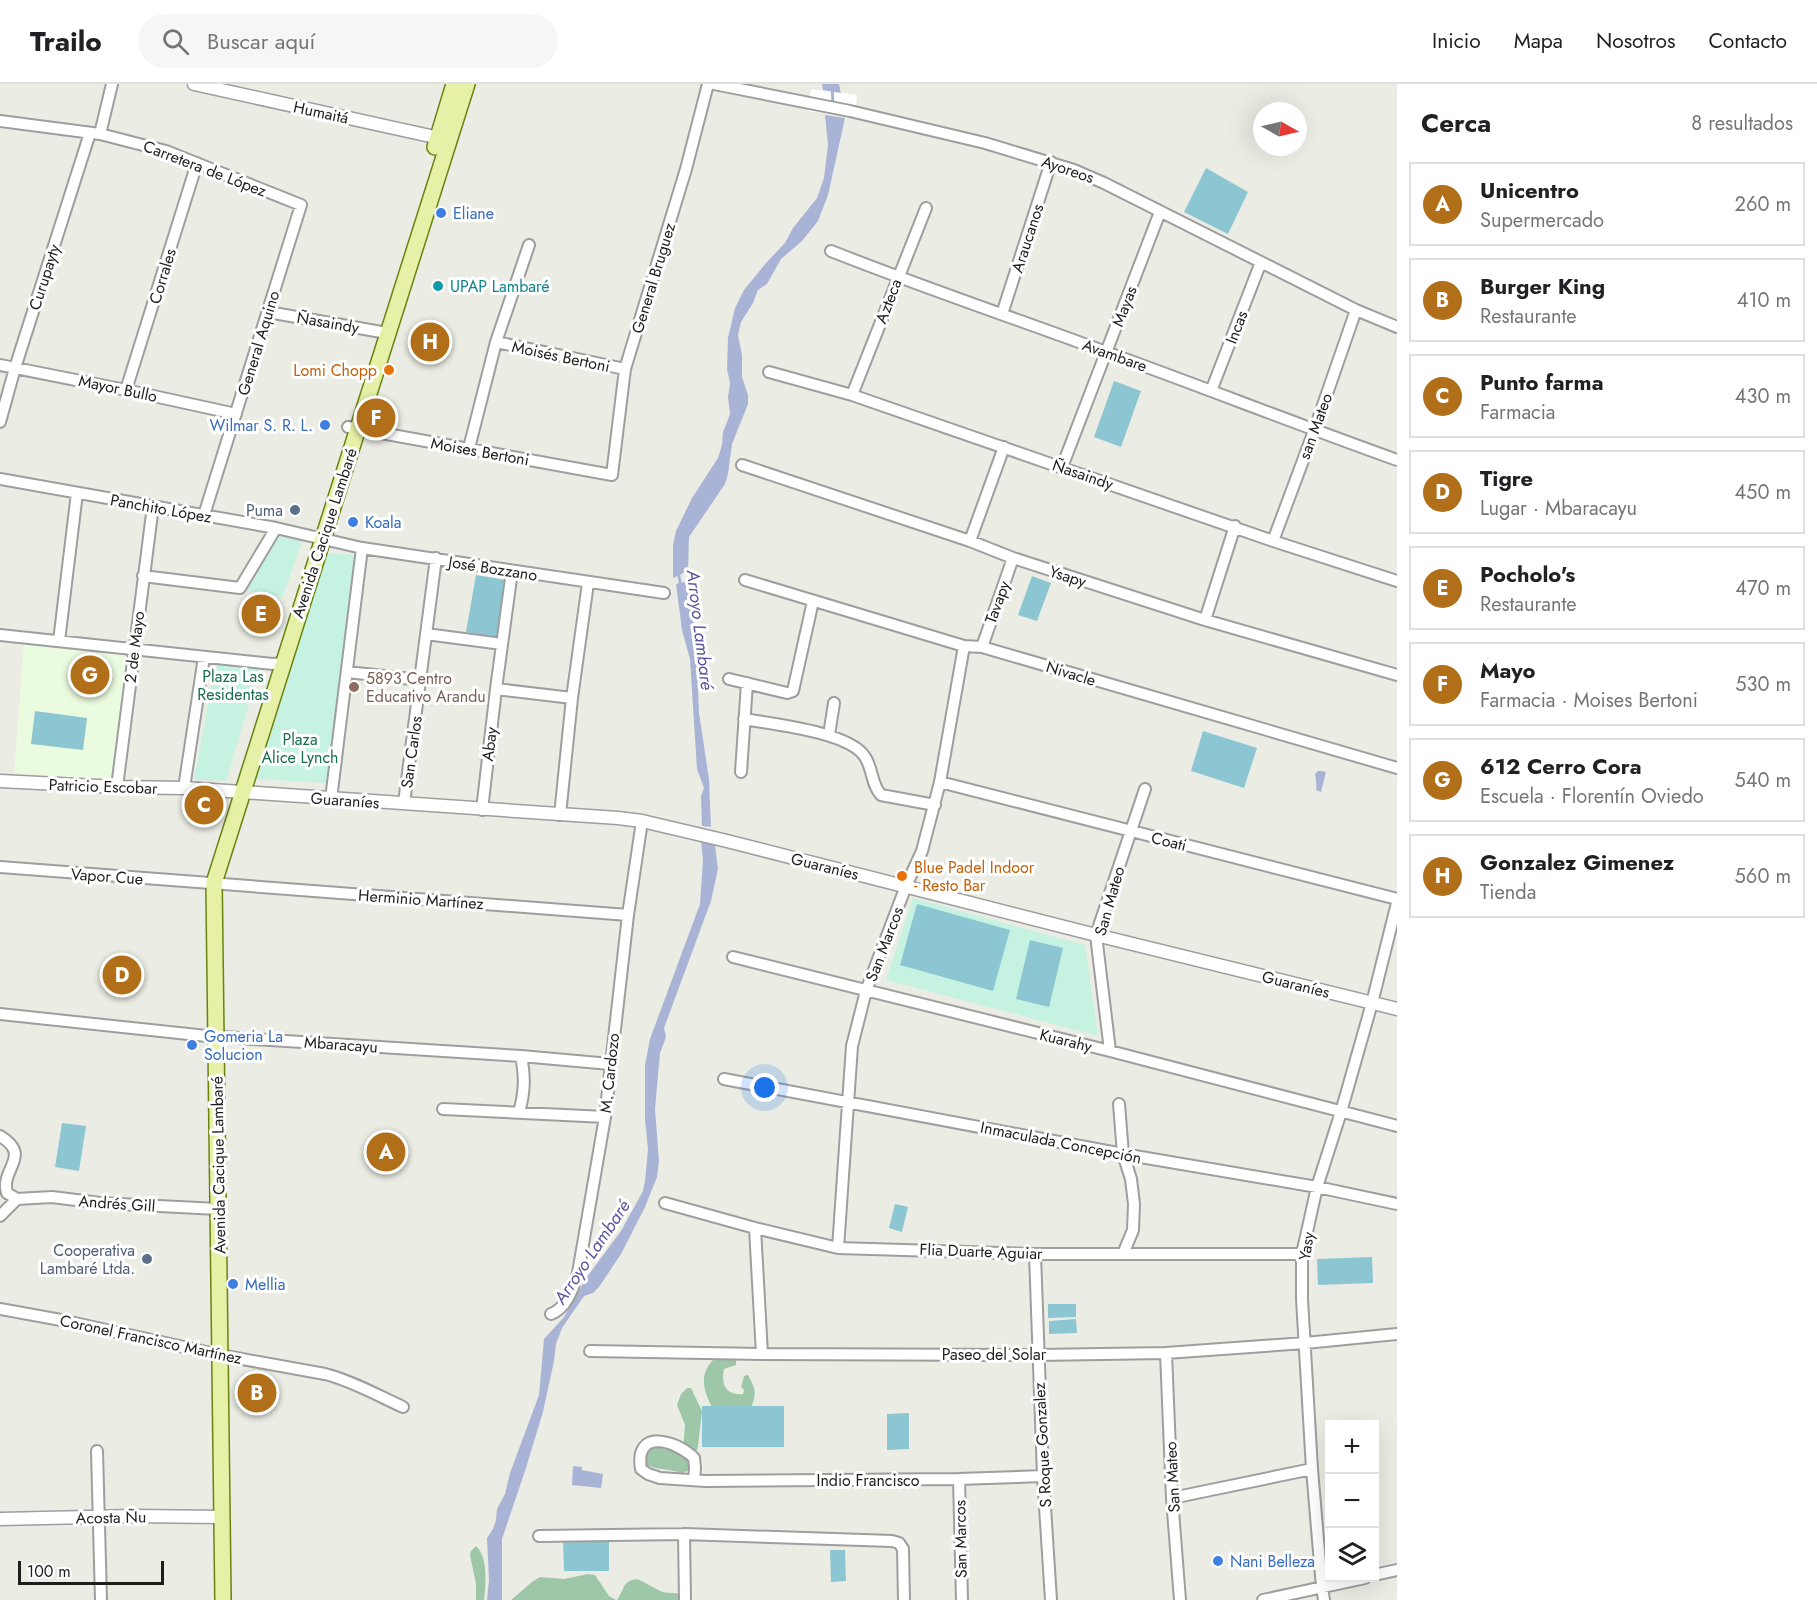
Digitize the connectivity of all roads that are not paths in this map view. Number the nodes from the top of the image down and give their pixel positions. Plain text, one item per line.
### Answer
1 (112, 84) edge
2 (194, 84) edge
3 (454, 84) edge
4 (467, 84) edge
5 (708, 84) edge
6 (714, 84) edge
7 (0, 121) edge
8 (95, 133) junction
9 (443, 139) junction
10 (1051, 162) junction
11 (197, 163) junction
12 (301, 205) joint
13 (926, 208) dead end
14 (1160, 212) junction
15 (529, 245) dead end
16 (831, 251) dead end
17 (1261, 262) junction
18 (897, 278) junction
19 (1356, 310) junction
20 (268, 312) junction
21 (1002, 314) junction
22 (1397, 327) edge
23 (382, 332) junction
24 (496, 342) junction
25 (1107, 352) junction
26 (0, 365) edge
27 (15, 368) junction
28 (625, 369) junction
29 (769, 372) dead end
30 (126, 390) junction
31 (1210, 391) junction
32 (852, 395) junction
33 (236, 414) junction
34 (0, 422) edge
35 (352, 428) junction
36 (1314, 431) junction
37 (1004, 447) junction
38 (469, 448) junction
39 (1397, 460) edge
40 (742, 465) dead end
41 (1062, 467) junction
42 (612, 475) joint
43 (0, 483) edge
44 (77, 493) junction
45 (153, 506) junction
46 (204, 515) junction
47 (1235, 526) junction
48 (276, 528) junction
49 (318, 537) junction
50 (970, 541) junction
51 (1273, 541) junction
52 (362, 548) junction
53 (436, 558) junction
54 (1013, 558) junction
55 (512, 571) junction
56 (144, 576) junction
57 (745, 580) dead end
58 (1397, 581) edge
59 (588, 582) junction
60 (664, 593) dead end
61 (813, 602) junction
62 (1205, 620) junction
63 (426, 634) junction
64 (0, 635) edge
65 (59, 641) junction
66 (502, 644) junction
67 (964, 646) junction
68 (982, 647) junction
69 (134, 649) junction
70 (204, 657) junction
71 (278, 663) junction
72 (347, 672) junction
73 (1397, 675) edge
74 (729, 678) dead end
75 (421, 680) junction
76 (747, 683) junction
77 (496, 688) junction
78 (572, 698) junction
79 (834, 702) dead end
80 (744, 719) junction
81 (828, 735) junction
82 (1397, 768) edge
83 (741, 772) dead end
84 (0, 781) edge
85 (940, 782) junction
86 (117, 787) junction
87 (184, 788) junction
88 (1145, 789) dead end
89 (237, 792) junction
90 (331, 799) junction
91 (404, 803) junction
92 (935, 805) junction
93 (482, 810) junction
94 (560, 815) junction
95 (642, 821) junction
96 (1130, 831) junction
97 (0, 867) edge
98 (210, 883) junction
99 (906, 886) junction
100 (1397, 901) edge
101 (628, 915) junction
102 (1096, 936) junction
103 (733, 957) dead end
104 (866, 991) junction
105 (1372, 1003) junction
106 (1397, 1009) edge
107 (0, 1014) edge
108 (212, 1036) junction
109 (1110, 1052) junction
110 (521, 1056) junction
111 (610, 1064) junction
112 (724, 1079) dead end
113 (849, 1102) junction
114 (1119, 1104) dead end
115 (443, 1109) dead end
116 (519, 1112) junction
117 (1341, 1112) junction
118 (605, 1117) junction
119 (1397, 1126) edge
120 (0, 1136) edge
121 (1122, 1154) junction
122 (1317, 1187) junction
123 (17, 1199) junction
124 (665, 1203) dead end
125 (1397, 1204) edge
126 (214, 1209) junction
127 (0, 1216) edge
128 (755, 1228) junction
129 (838, 1248) junction
130 (1035, 1254) junction
131 (1123, 1254) junction
132 (1302, 1254) junction
133 (0, 1309) edge
134 (551, 1314) dead end
135 (1397, 1334) edge
136 (1305, 1343) junction
137 (590, 1351) dead end
138 (1166, 1353) junction
139 (216, 1354) junction
140 (762, 1354) junction
141 (1038, 1355) junction
142 (403, 1407) dead end
143 (97, 1451) dead end
144 (1312, 1469) junction
145 (1043, 1476) junction
146 (958, 1479) junction
147 (694, 1480) junction
148 (1172, 1498) junction
149 (218, 1516) junction
150 (99, 1518) junction
151 (0, 1519) edge
152 (684, 1534) junction
153 (539, 1536) dead end
154 (1397, 1570) edge
155 (1379, 1574) edge
156 (1346, 1582) edge
157 (1322, 1587) junction
158 (101, 1600) edge
159 (215, 1600) edge
160 (223, 1600) edge
161 (685, 1600) edge
162 (904, 1600) edge
163 (962, 1600) edge
164 (1051, 1600) edge
165 (1180, 1600) edge
166 (1263, 1600) edge
167 (1324, 1600) edge

1 - 8 street, Curupayty
2 - 9 street, Humaitá
3 - 9 main road, Avenida Cacique Lambaré
4 - 9 main road, Avenida Cacique Lambaré
5 - 28 street, General Bruguez
6 - 10 street, Ayoreos
7 - 8 street, Carretera de López
8 - 11 street, Carretera de López
8 - 27 street, Curupayty
9 - 23 main road, Avenida Cacique Lambaré
10 - 14 street, Ayoreos
10 - 21 street, Araucanos
11 - 12 street, Carretera de López
11 - 30 street, Corrales
12 - 20 street, General Aquino
13 - 18 street, Azteca
14 - 17 street, Ayoreos
14 - 25 street, Mayas
15 - 24 street
16 - 18 street, Avambare
17 - 19 street, Ayoreos
17 - 31 street, Incas
18 - 21 street, Avambare
18 - 32 street, Azteca
19 - 22 street, Ayoreos
19 - 36 street, san Mateo
20 - 23 street, Ñasaindy
20 - 33 street, General Aquino
21 - 25 street, Avambare
23 - 35 main road, Avenida Cacique Lambaré
24 - 28 street, Moisés Bertoni
24 - 38 street
25 - 31 street, Avambare
25 - 41 street, Mayas
26 - 27 street, Mayor Bullo
27 - 30 street, Mayor Bullo
27 - 34 street, Curupayty
28 - 42 street, General Bruguez
29 - 32 street, Ñasaindy
30 - 33 street, Mayor Bullo
31 - 36 street, Avambare
32 - 37 street, Ñasaindy
33 - 46 street, General Aquino
35 - 38 street, Moises Bertoni
35 - 49 main road, Avenida Cacique Lambaré
36 - 39 street, Avambare
36 - 51 street, san Mateo
37 - 41 street, Ñasaindy
37 - 50 street
38 - 42 street, Moises Bertoni
40 - 50 street, Ysapy
41 - 47 street, Ñasaindy
43 - 44 street, Panchito López
44 - 45 street, Panchito López
44 - 65 street
45 - 46 street, Panchito López
45 - 56 street, 2 de Mayo
46 - 48 street, Panchito López
47 - 51 street, Ñasaindy
47 - 62 street
48 - 49 street, Panchito López
48 - 56 street
49 - 52 street, José Bozzano
49 - 71 main road, Avenida Cacique Lambaré
50 - 54 street, Ysapy
51 - 58 street, Ñasaindy
52 - 53 street, José Bozzano
52 - 72 street
53 - 55 street, José Bozzano
53 - 63 street, San Carlos
54 - 62 street, Ysapy
54 - 68 street, Tavapy
55 - 59 street, José Bozzano
55 - 66 street, Abay
56 - 69 street, 2 de Mayo
57 - 61 street, Nivacle
59 - 60 street, José Bozzano
59 - 78 street
61 - 67 street, Nivacle
61 - 76 street
62 - 73 street, Ysapy
63 - 66 street
63 - 75 street, San Carlos
64 - 65 street
65 - 69 street
66 - 77 street, Abay
67 - 68 street, Nivacle
67 - 85 street, San Marcos
68 - 82 street, Nivacle
69 - 70 street
69 - 86 street, 2 de Mayo
70 - 71 street
70 - 87 street
71 - 89 main road, Avenida Cacique Lambaré
72 - 75 street
72 - 90 street
74 - 76 street
75 - 91 street, San Carlos
76 - 80 street
77 - 78 street
77 - 93 street, Abay
78 - 94 street
79 - 81 street
80 - 81 street
80 - 83 street
81 - 92 street
84 - 86 street, Patricio Escobar
85 - 92 street, San Marcos
85 - 96 street, Coati
86 - 87 street, Patricio Escobar
87 - 89 street, Patricio Escobar
88 - 96 street, San Mateo
89 - 90 street, Guaraníes
89 - 98 main road, Avenida Cacique Lambaré
90 - 91 street, Guaraníes
91 - 93 street, Guaraníes
92 - 99 street, San Marcos
93 - 94 street, Guaraníes
94 - 95 street, Guaraníes
95 - 99 street, Guaraníes
95 - 101 street, M. Cardozo
96 - 100 street, Coati
96 - 102 street, San Mateo
97 - 98 street, Vapor Cue
98 - 101 street, Herminio Martínez
98 - 108 main road, Avenida Cacique Lambaré
99 - 102 street, Guaraníes
99 - 104 street, San Marcos
100 - 105 street, Yasy
101 - 111 street, M. Cardozo
102 - 105 street, Guaraníes
102 - 109 street, San Mateo
103 - 104 street, Kuarahy
104 - 109 street, Kuarahy
104 - 113 street, San Marcos
105 - 106 street, Guaraníes
105 - 117 street, Yasy
107 - 108 street, Mbaracayu
108 - 110 street, Mbaracayu
108 - 126 main road, Avenida Cacique Lambaré
109 - 117 street, Kuarahy
110 - 111 street, Mbaracayu
110 - 116 street
111 - 118 street, M. Cardozo
112 - 113 street, Inmaculada Concepción
113 - 121 street, Inmaculada Concepción
113 - 129 street, San Marcos
114 - 121 street
115 - 116 street
116 - 118 street
117 - 119 street, Kuarahy
117 - 122 street, Yasy
118 - 134 street, M. Cardozo
120 - 123 street
121 - 122 street, Inmaculada Concepción
121 - 131 street
122 - 125 street, Inmaculada Concepción
122 - 132 street, Yasy
123 - 126 street, Andrés Gill
123 - 127 street
124 - 128 street, Flia Duarte Aguiar
126 - 139 main road, Avenida Cacique Lambaré
128 - 129 street, Flia Duarte Aguiar
128 - 140 street
129 - 130 street, Flia Duarte Aguiar
130 - 131 street, Flia Duarte Aguiar
130 - 141 street, S Roque Gonzalez
131 - 132 street, Flia Duarte Aguiar
132 - 136 street, Yasy
133 - 139 street, Coronel Francisco Martínez
135 - 136 street, Paseo del Solar
136 - 138 street, Paseo del Solar
136 - 144 street, Yasy
137 - 140 street, Paseo del Solar
138 - 141 street, Paseo del Solar
138 - 148 street, San Mateo
139 - 142 street, Coronel Francisco Martínez
139 - 149 main road, Avenida Cacique Lambaré
140 - 141 street, Paseo del Solar
141 - 145 street, S Roque Gonzalez
143 - 150 street
144 - 148 street
144 - 157 street, Yasy
145 - 146 street, Indio Francisco
145 - 164 street, S Roque Gonzalez
146 - 147 street, Indio Francisco
146 - 163 street, San Marcos
147 - 147 street, Indio Francisco
148 - 165 street, San Mateo
149 - 150 street, Acosta Ñu
149 - 159 main road, Avenida Cacique Lambaré
149 - 160 main road, Avenida Cacique Lambaré
150 - 151 street, Acosta Ñu
150 - 158 street
152 - 153 street
152 - 161 street
152 - 162 street
154 - 155 street
156 - 157 street
157 - 166 street
157 - 167 street, Yasy

